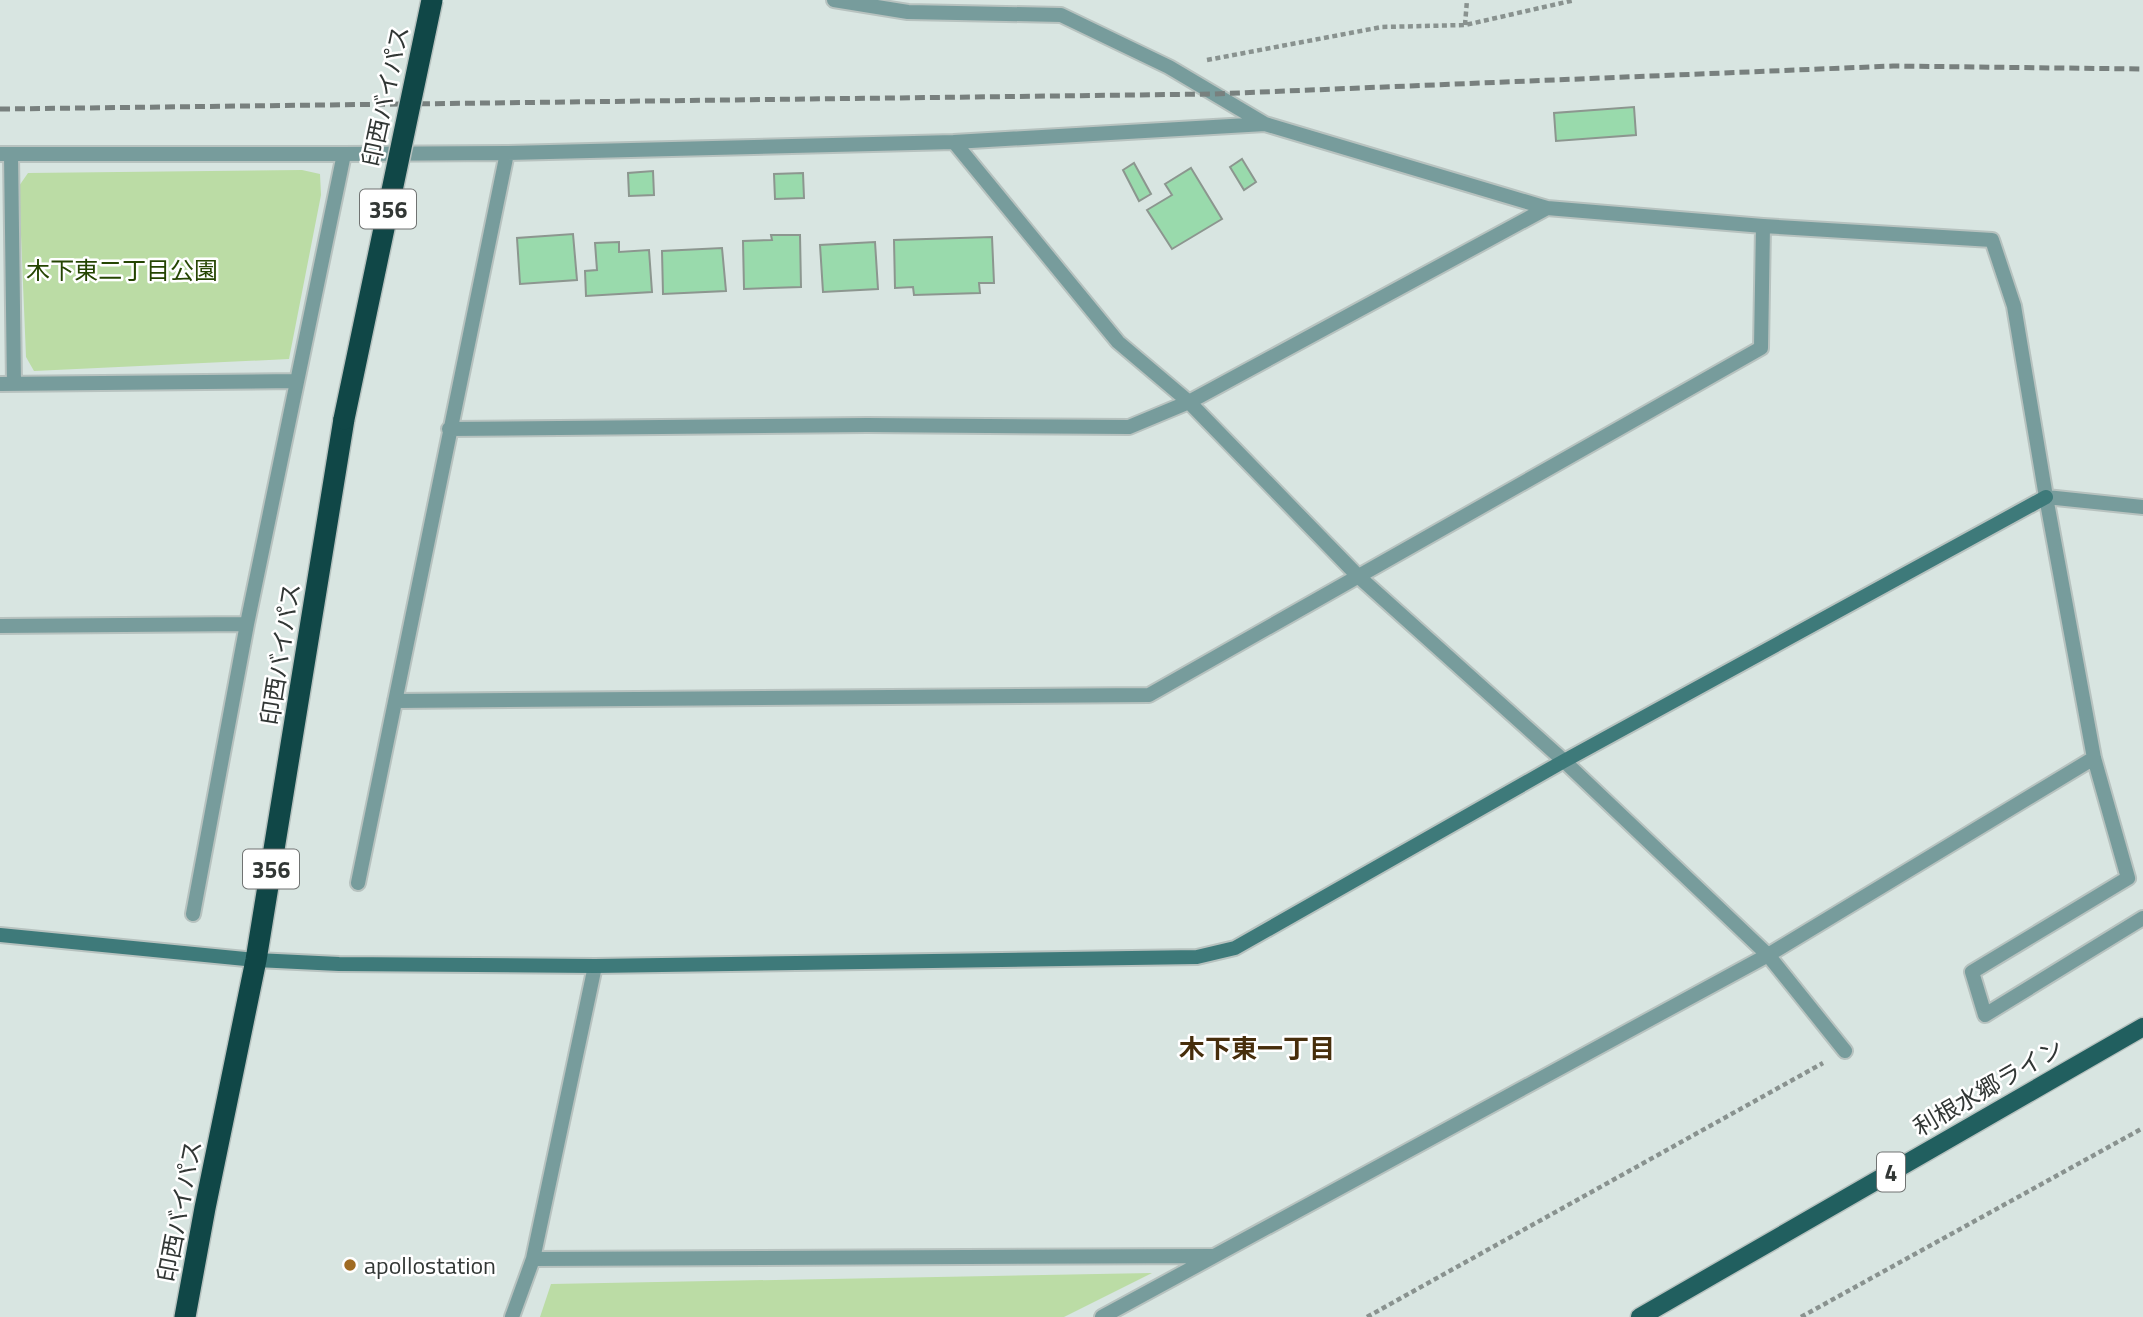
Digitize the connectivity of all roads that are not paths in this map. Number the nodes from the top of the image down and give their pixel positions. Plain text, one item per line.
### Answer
1 (432, 0) edge
2 (834, 0) edge
3 (1265, 124) junction
4 (954, 142) junction
5 (507, 153) junction
6 (6, 154) edge
7 (344, 154) junction
8 (1547, 208) junction
9 (1763, 226) junction
10 (296, 381) junction
11 (7, 384) edge
12 (1189, 402) junction
13 (449, 429) junction
14 (2046, 497) junction
15 (2143, 507) edge
16 (1358, 576) junction
17 (247, 624) junction
18 (0, 626) edge
19 (395, 701) junction
20 (2094, 758) junction
21 (1564, 761) junction
22 (358, 883) dead end
23 (193, 914) dead end
24 (2143, 918) edge
25 (0, 935) edge
26 (1768, 955) junction
27 (256, 960) junction
28 (595, 966) junction
29 (2143, 1027) edge
30 (1845, 1051) road end
31 (1213, 1256) junction
32 (533, 1259) junction
33 (185, 1317) edge
34 (512, 1317) edge
35 (1102, 1317) edge
36 (1640, 1317) edge

1 - 27 highway, 印西バイパス / 356, bridge
2 - 3 street
3 - 4 street
3 - 8 street
4 - 5 street
4 - 12 street
5 - 7 street
5 - 13 street
6 - 7 street
6 - 11 street
7 - 10 street
8 - 9 street
8 - 12 street
9 - 14 street
9 - 16 street
10 - 11 street
10 - 17 street
12 - 13 street
12 - 16 street
13 - 19 street
14 - 15 street
14 - 20 street
14 - 21 street
16 - 19 street
16 - 21 street
17 - 18 street
17 - 23 street
19 - 22 street
20 - 24 street
20 - 26 street
21 - 26 street
21 - 28 street
25 - 27 street
26 - 30 street
26 - 31 street
27 - 28 street
27 - 33 highway, 印西バイパス / 356
28 - 32 street
29 - 36 main road, 利根水郷ライン / 4
31 - 32 street
31 - 35 street
32 - 34 street

